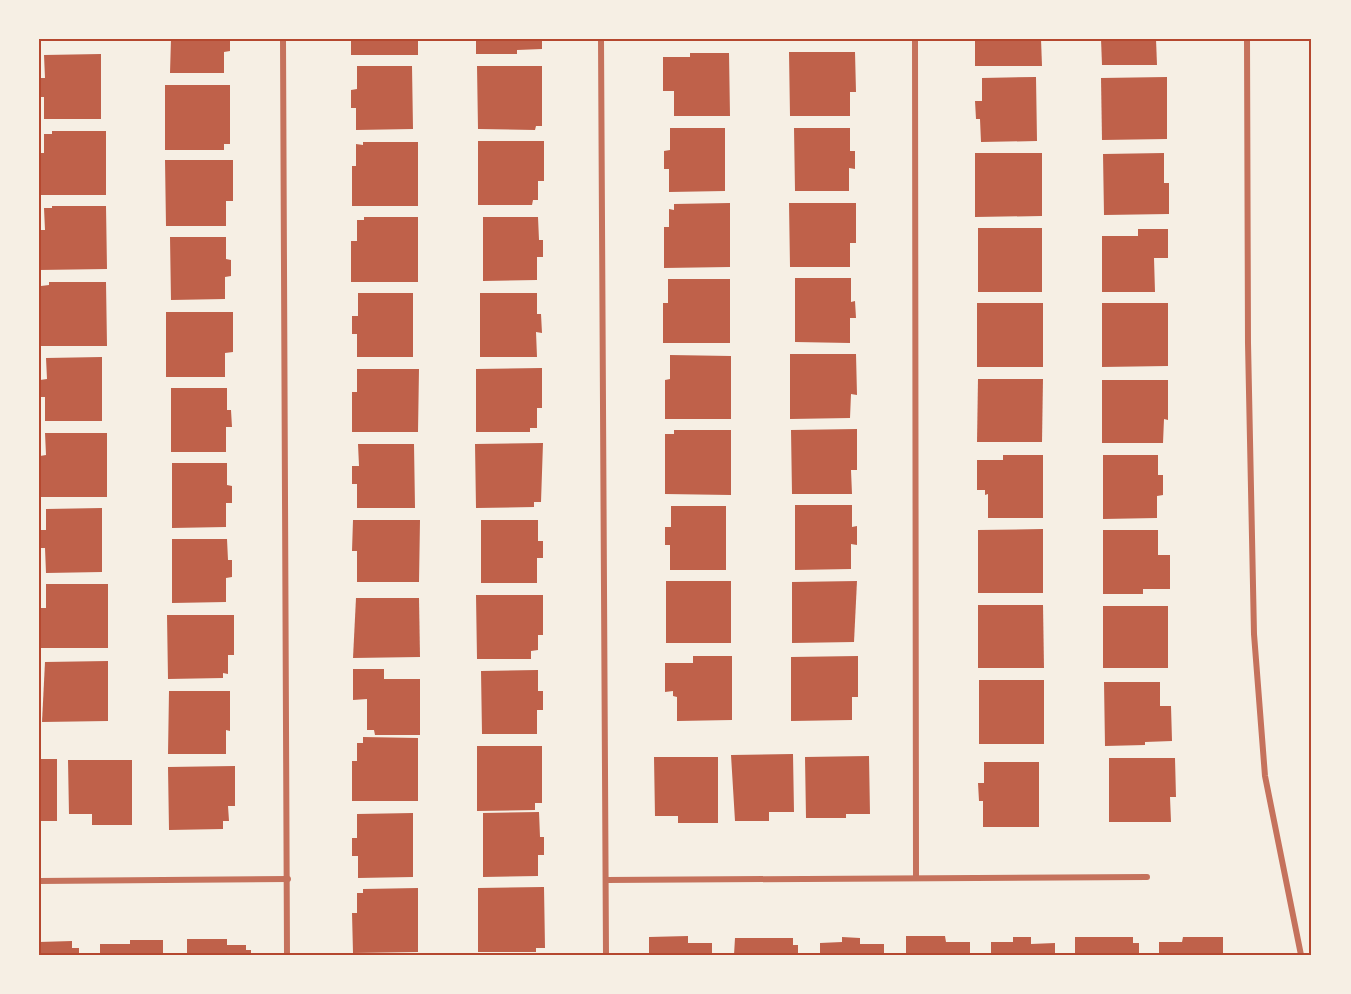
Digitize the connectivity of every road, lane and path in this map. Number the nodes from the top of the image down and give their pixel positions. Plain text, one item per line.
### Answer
1 (283, 39) edge
2 (601, 39) edge
3 (915, 39) edge
4 (1247, 39) edge
5 (1147, 877) dead end
6 (916, 878) junction
7 (288, 879) junction
8 (39, 880) edge
9 (606, 880) junction
10 (287, 955) edge
11 (606, 955) edge
12 (1301, 955) edge

1 - 7 street
2 - 9 street
3 - 6 street
4 - 12 street
5 - 6 street
6 - 9 street
7 - 8 street
7 - 10 street
9 - 11 street

